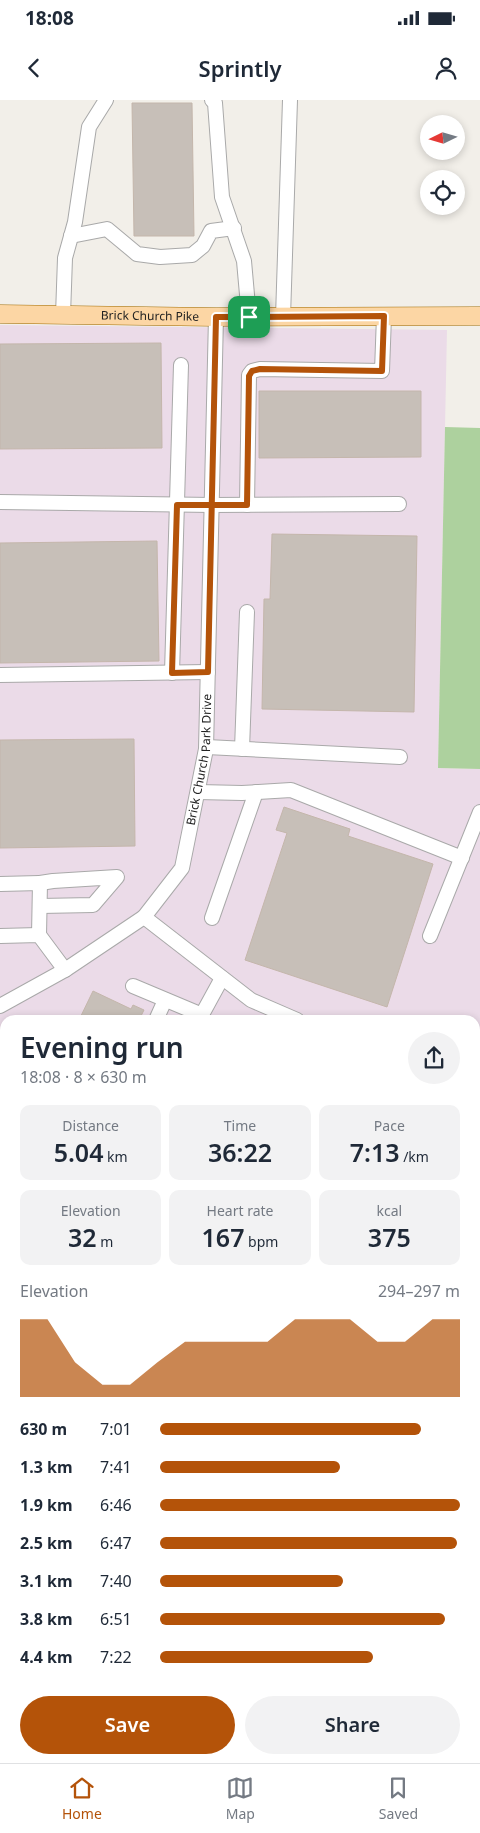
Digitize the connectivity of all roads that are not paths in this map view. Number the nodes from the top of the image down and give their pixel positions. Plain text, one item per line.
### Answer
1 (106, 100) edge
2 (212, 100) edge
3 (290, 100) edge
4 (234, 228) junction
5 (71, 236) junction
6 (0, 314) edge
7 (63, 315) junction
8 (384, 316) junction
9 (480, 316) edge
10 (216, 317) junction
11 (249, 317) junction
12 (283, 317) junction
13 (181, 365) dead end
14 (0, 502) edge
15 (399, 504) dead end
16 (177, 505) junction
17 (247, 505) junction
18 (212, 506) junction
19 (247, 612) dead end
20 (208, 672) junction
21 (172, 673) junction
22 (0, 675) edge
23 (206, 747) junction
24 (242, 749) junction
25 (400, 757) dead end
26 (198, 792) junction
27 (256, 792) junction
28 (480, 812) edge
29 (462, 858) junction
30 (40, 883) junction
31 (0, 884) edge
32 (40, 906) junction
33 (144, 917) junction
34 (212, 918) dead end
35 (38, 935) junction
36 (0, 936) edge
37 (430, 936) dead end
38 (65, 970) junction
39 (222, 978) junction
40 (133, 986) dead end
41 (165, 1000) junction
42 (0, 1006) edge
43 (158, 1015) edge
44 (195, 1015) edge
45 (203, 1015) edge
46 (286, 1015) edge

1 - 5 street
2 - 4 street
3 - 12 street
4 - 5 street
4 - 11 street
5 - 7 street
6 - 7 main road, Brick Church Pike
7 - 10 main road, Brick Church Pike
8 - 9 main road, Brick Church Pike
8 - 12 main road, Brick Church Pike
8 - 17 street
10 - 11 main road, Brick Church Pike
10 - 18 street, Brick Church Park Drive
11 - 12 main road, Brick Church Pike
13 - 16 street
14 - 16 street
15 - 17 street
16 - 18 street
16 - 21 street
17 - 18 street
18 - 20 street, Brick Church Park Drive
19 - 24 street
20 - 21 street
20 - 23 street, Brick Church Park Drive
21 - 22 street
23 - 24 street
23 - 26 street, Brick Church Park Drive
24 - 25 street
26 - 27 street
26 - 33 street, Brick Church Park Drive
27 - 29 street
27 - 34 street
28 - 29 street
29 - 37 street
30 - 31 street
30 - 32 street
30 - 32 street
32 - 35 street
33 - 38 street, Brick Church Park Drive
33 - 39 street
35 - 36 street
35 - 38 street
38 - 42 street, Brick Church Park Drive
39 - 45 street
39 - 46 street
40 - 41 street
41 - 43 street
41 - 44 street

